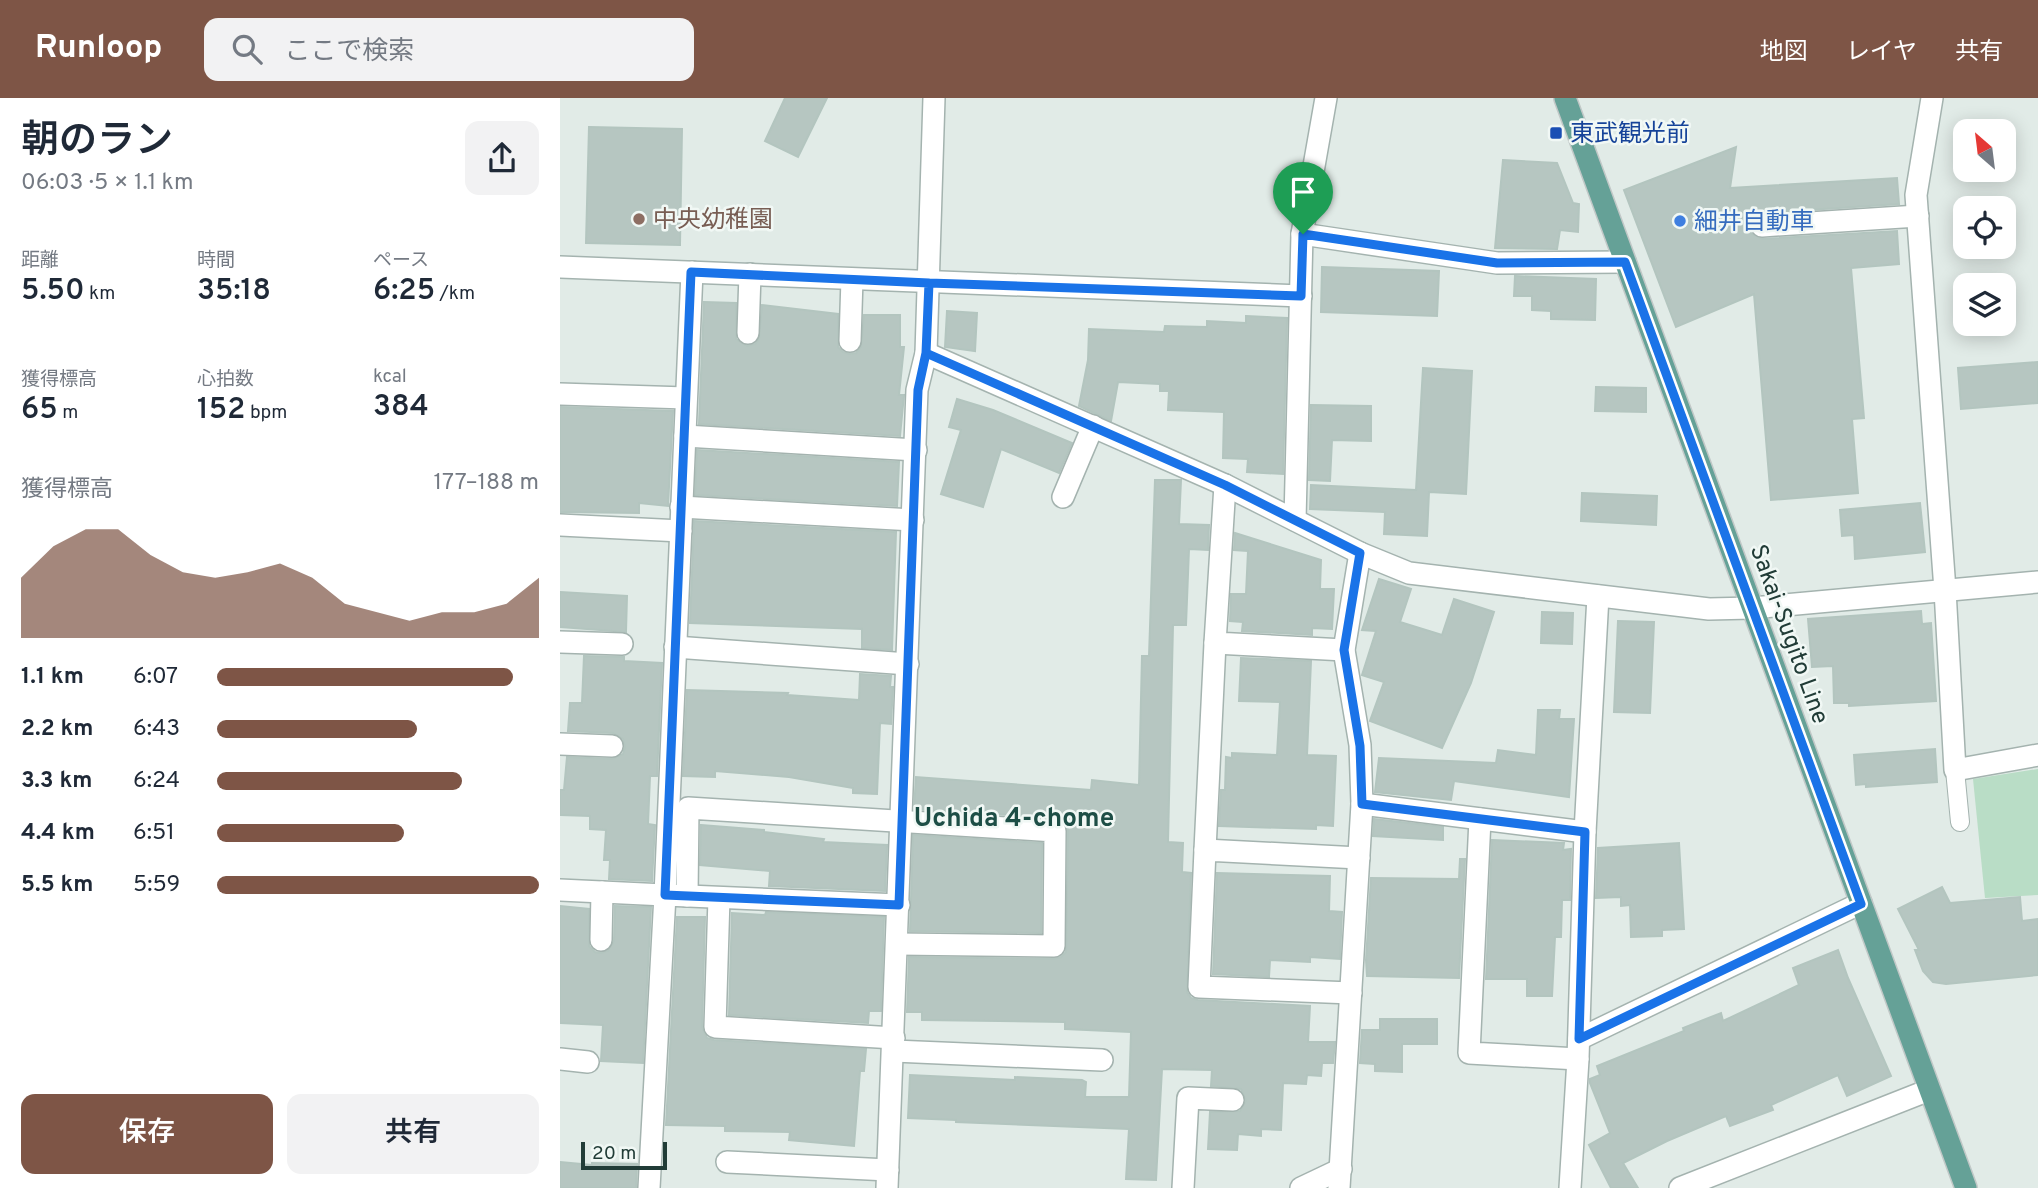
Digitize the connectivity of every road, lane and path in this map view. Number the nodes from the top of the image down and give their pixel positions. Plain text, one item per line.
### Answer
1 (934, 98) edge
2 (1326, 98) edge
3 (1565, 98) edge
4 (1932, 98) edge
5 (1918, 216) junction
6 (1762, 226) dead end
7 (1303, 234) junction
8 (1625, 262) junction
9 (560, 267) edge
10 (691, 272) junction
11 (750, 274) junction
12 (852, 279) junction
13 (929, 283) junction
14 (1301, 296) junction
15 (748, 333) dead end
16 (849, 341) dead end
17 (926, 353) junction
18 (560, 394) edge
19 (686, 398) junction
20 (1094, 426) junction
21 (685, 436) junction
22 (916, 450) junction
23 (1225, 485) junction
24 (1063, 497) dead end
25 (681, 507) junction
26 (913, 520) junction
27 (1295, 520) junction
28 (560, 525) edge
29 (681, 531) junction
30 (1360, 553) junction
31 (2038, 582) edge
32 (1945, 590) junction
33 (1598, 596) junction
34 (1752, 608) junction
35 (560, 642) edge
36 (1215, 643) junction
37 (622, 644) dead end
38 (675, 647) junction
39 (1344, 650) junction
40 (908, 664) junction
41 (560, 744) edge
42 (612, 746) dead end
43 (2038, 755) edge
44 (1955, 770) junction
45 (1362, 804) junction
46 (1480, 819) junction
47 (902, 822) junction
48 (1960, 822) dead end
49 (1585, 832) junction
50 (1205, 850) junction
51 (1359, 858) junction
52 (560, 890) edge
53 (602, 892) junction
54 (665, 895) junction
55 (687, 896) junction
56 (719, 898) junction
57 (1861, 904) junction
58 (899, 905) junction
59 (601, 940) dead end
60 (898, 944) junction
61 (1351, 993) junction
62 (894, 1044) junction
63 (1579, 1049) junction
64 (560, 1059) edge
65 (1102, 1060) dead end
66 (588, 1062) dead end
67 (1929, 1090) junction
68 (1233, 1100) dead end
69 (727, 1162) dead end
70 (1340, 1178) edge
71 (887, 1179) edge
72 (649, 1188) edge
73 (1183, 1188) edge
74 (1301, 1188) edge
75 (1570, 1188) edge
76 (1680, 1188) edge
77 (1966, 1188) edge

1 - 13 street
2 - 7 street
3 - 8 main road, Sakai-Sugito Line
4 - 5 street
5 - 6 street
5 - 32 street
7 - 8 street
7 - 14 street
8 - 34 main road, Sakai-Sugito Line
9 - 10 street
10 - 11 street
10 - 19 street
11 - 12 street
11 - 15 street
12 - 13 street
12 - 16 street
13 - 14 street
13 - 17 street
14 - 27 street
17 - 20 street
17 - 22 street
18 - 19 street
19 - 21 street
20 - 23 street
20 - 24 street
21 - 22 street
21 - 25 street
22 - 26 street
23 - 27 street
23 - 36 street
25 - 26 street
25 - 29 street
26 - 40 street
27 - 30 street
28 - 29 street
29 - 38 street
30 - 33 street
30 - 39 street
31 - 32 street
32 - 34 street
32 - 44 street
33 - 34 street
33 - 49 street
34 - 57 main road, Sakai-Sugito Line
35 - 37 street
36 - 39 street
36 - 50 street
38 - 40 street
38 - 54 street
39 - 45 street
40 - 47 street
41 - 42 street
43 - 44 street
44 - 48 lane
45 - 46 street
45 - 51 street
46 - 49 street
46 - 63 street
47 - 55 street
47 - 58 street
47 - 60 street
49 - 63 street
50 - 51 street
50 - 61 street
51 - 61 street
52 - 53 street
53 - 54 street
53 - 59 street
54 - 55 street
54 - 72 street
55 - 56 street
56 - 58 street
56 - 62 street
57 - 63 street
57 - 67 main road, Sakai-Sugito Line
58 - 60 street
60 - 62 street
61 - 70 street
62 - 65 street
62 - 71 street
63 - 75 street
64 - 66 street
67 - 76 street
67 - 77 main road, Sakai-Sugito Line
68 - 73 street
69 - 71 street
70 - 74 street

